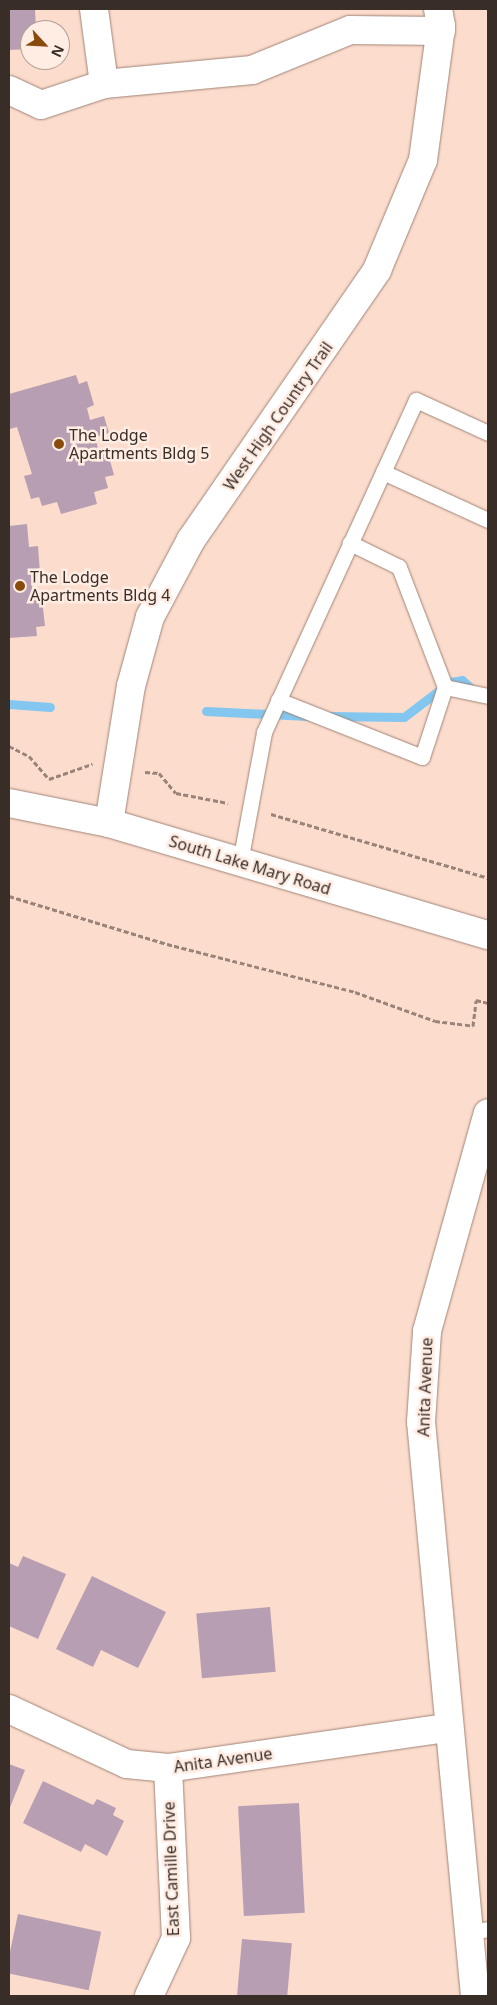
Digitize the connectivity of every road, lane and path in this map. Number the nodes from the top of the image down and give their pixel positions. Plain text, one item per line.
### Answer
1 (94, 9) edge
2 (440, 20) edge
3 (104, 84) junction
4 (9, 90) edge
5 (488, 433) edge
6 (383, 472) junction
7 (488, 520) edge
8 (350, 543) junction
9 (446, 687) junction
10 (488, 696) edge
11 (278, 700) junction
12 (9, 803) edge
13 (109, 823) junction
14 (240, 862) junction
15 (9, 896) edge
16 (488, 935) edge
17 (488, 1003) edge
18 (488, 1112) edge
19 (484, 1143) edge
20 (9, 1709) edge
21 (447, 1728) junction
22 (168, 1768) junction
23 (479, 1930) edge
24 (149, 1996) edge
25 (476, 1996) edge

1 - 3 street
2 - 3 street
2 - 13 street, West High Country Trail
3 - 4 street
5 - 6 lane
6 - 7 lane
6 - 8 lane
8 - 9 lane
8 - 11 lane
9 - 10 lane
9 - 11 lane
11 - 14 lane
12 - 13 street, South Lake Mary Road
13 - 14 street, South Lake Mary Road
14 - 16 street, South Lake Mary Road
15 - 17 path
18 - 19 street, Anita Avenue
19 - 21 street, Anita Avenue
20 - 22 street, Anita Avenue
21 - 22 street, Anita Avenue
21 - 23 street, Anita Avenue
22 - 24 street, East Camille Drive
23 - 25 street, Anita Avenue

